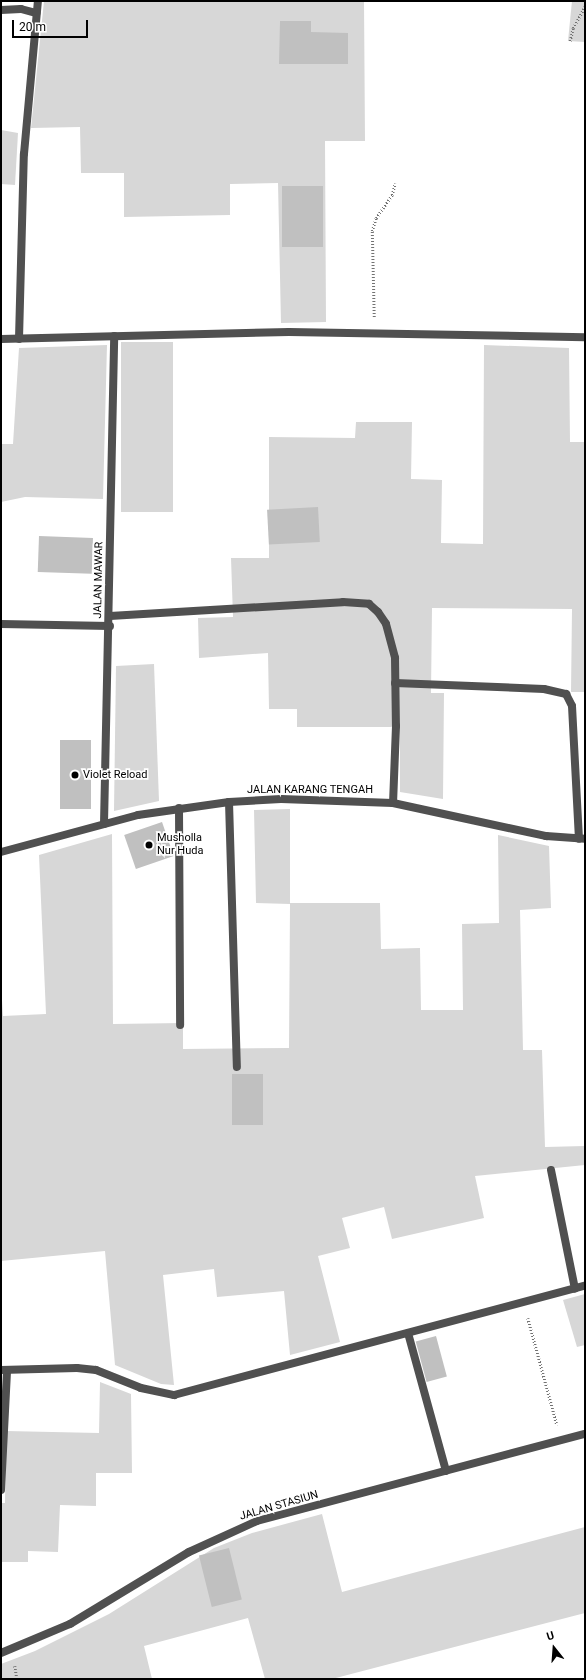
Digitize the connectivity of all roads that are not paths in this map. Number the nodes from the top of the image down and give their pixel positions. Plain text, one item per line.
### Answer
1 (38, 1) edge
2 (1, 10) edge
3 (36, 13) junction
4 (114, 336) junction
5 (585, 337) edge
6 (1, 339) edge
7 (19, 339) junction
8 (110, 616) junction
9 (1, 624) edge
10 (110, 626) junction
11 (395, 683) junction
12 (229, 802) junction
13 (393, 803) junction
14 (179, 808) junction
15 (104, 824) junction
16 (582, 839) edge
17 (1, 852) edge
18 (180, 1025) dead end
19 (237, 1067) dead end
20 (551, 1170) dead end
21 (585, 1286) edge
22 (575, 1289) junction
23 (408, 1333) junction
24 (4, 1370) edge
25 (585, 1434) edge
26 (446, 1471) junction
27 (1, 1490) edge
28 (1, 1653) edge

1 - 3 street
2 - 3 street
3 - 7 street
4 - 5 street
4 - 7 street
4 - 8 street, JALAN MAWAR
6 - 7 street
8 - 10 street, JALAN MAWAR
8 - 11 street
9 - 10 street
10 - 15 street, JALAN MAWAR
11 - 13 street
11 - 16 street
12 - 13 street, JALAN KARANG TENGAH
12 - 14 street, JALAN KARANG TENGAH
12 - 19 street
13 - 16 street, JALAN KARANG TENGAH
14 - 15 street, JALAN KARANG TENGAH
14 - 18 street
15 - 17 street, JALAN KARANG TENGAH
20 - 22 street
21 - 22 street
22 - 23 street
23 - 24 street
23 - 26 street
24 - 27 street
25 - 26 street, JALAN STASIUN
26 - 28 street, JALAN STASIUN

